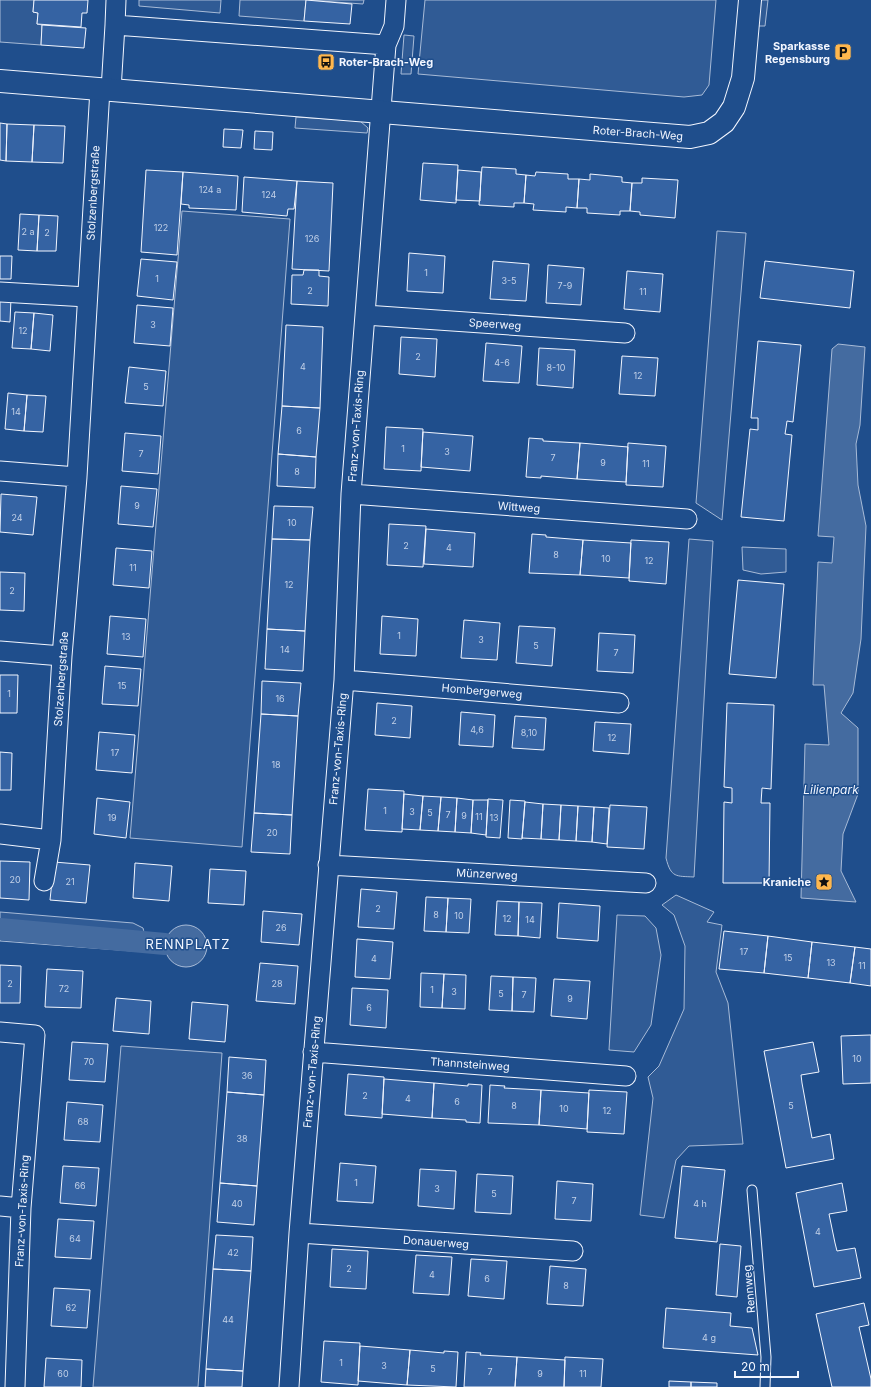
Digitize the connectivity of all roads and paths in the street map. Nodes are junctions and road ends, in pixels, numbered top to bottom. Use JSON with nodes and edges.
{"nodes":[{"id":1,"x":116,"y":0,"type":"edge"},
{"id":2,"x":396,"y":0,"type":"edge"},
{"id":3,"x":750,"y":0,"type":"edge"},
{"id":4,"x":115,"y":25,"type":"junction"},
{"id":5,"x":386,"y":45,"type":"junction"},
{"id":6,"x":0,"y":81,"type":"edge"},
{"id":7,"x":105,"y":89,"type":"junction"},
{"id":8,"x":380,"y":111,"type":"junction"},
{"id":9,"x":0,"y":292,"type":"edge"},
{"id":10,"x":87,"y":297,"type":"junction"},
{"id":11,"x":365,"y":314,"type":"junction"},
{"id":12,"x":625,"y":333,"type":"dead end"},
{"id":13,"x":0,"y":471,"type":"edge"},
{"id":14,"x":77,"y":477,"type":"junction"},
{"id":15,"x":351,"y":494,"type":"junction"},
{"id":16,"x":687,"y":519,"type":"dead end"},
{"id":17,"x":0,"y":651,"type":"edge"},
{"id":18,"x":62,"y":656,"type":"junction"},
{"id":19,"x":344,"y":680,"type":"junction"},
{"id":20,"x":619,"y":703,"type":"dead end"},
{"id":21,"x":0,"y":834,"type":"edge"},
{"id":22,"x":51,"y":840,"type":"junction"},
{"id":23,"x":328,"y":865,"type":"junction"},
{"id":24,"x":44,"y":881,"type":"dead end"},
{"id":25,"x":646,"y":884,"type":"dead end"},
{"id":26,"x":0,"y":1032,"type":"edge"},
{"id":27,"x":313,"y":1052,"type":"junction"},
{"id":28,"x":626,"y":1076,"type":"dead end"},
{"id":29,"x":752,"y":1190,"type":"dead end"},
{"id":30,"x":0,"y":1206,"type":"edge"},
{"id":31,"x":21,"y":1208,"type":"junction"},
{"id":32,"x":299,"y":1233,"type":"junction"},
{"id":33,"x":573,"y":1251,"type":"dead end"},
{"id":34,"x":15,"y":1387,"type":"edge"},
{"id":35,"x":289,"y":1387,"type":"edge"},
{"id":36,"x":765,"y":1387,"type":"edge"}],
"edges":[{"from":1,"to":4,"type":"street"},
{"from":2,"to":5,"type":"street"},
{"from":3,"to":8,"type":"street","name":"Roter-Brach-Weg"},
{"from":4,"to":5,"type":"street"},
{"from":4,"to":7,"type":"street"},
{"from":5,"to":8,"type":"street"},
{"from":6,"to":7,"type":"street","name":"Roter-Brach-Weg"},
{"from":7,"to":8,"type":"street","name":"Roter-Brach-Weg"},
{"from":7,"to":10,"type":"street","name":"Stolzenbergstraße"},
{"from":8,"to":11,"type":"street","name":"Franz-von-Taxis-Ring"},
{"from":9,"to":10,"type":"street"},
{"from":10,"to":14,"type":"street","name":"Stolzenbergstraße"},
{"from":11,"to":12,"type":"street","name":"Speerweg"},
{"from":11,"to":15,"type":"street","name":"Franz-von-Taxis-Ring"},
{"from":13,"to":14,"type":"street"},
{"from":14,"to":18,"type":"street","name":"Stolzenbergstraße"},
{"from":15,"to":16,"type":"street","name":"Wittweg"},
{"from":15,"to":19,"type":"street","name":"Franz-von-Taxis-Ring"},
{"from":17,"to":18,"type":"street"},
{"from":18,"to":22,"type":"street","name":"Stolzenbergstraße"},
{"from":19,"to":20,"type":"street","name":"Hombergerweg"},
{"from":19,"to":23,"type":"street","name":"Franz-von-Taxis-Ring"},
{"from":21,"to":22,"type":"street"},
{"from":22,"to":24,"type":"street","name":"Stolzenbergstraße"},
{"from":23,"to":25,"type":"street","name":"Münzerweg"},
{"from":23,"to":27,"type":"street","name":"Franz-von-Taxis-Ring"},
{"from":26,"to":31,"type":"street","name":"Franz-von-Taxis-Ring"},
{"from":27,"to":28,"type":"street","name":"Thannsteinweg"},
{"from":27,"to":32,"type":"street","name":"Franz-von-Taxis-Ring"},
{"from":29,"to":36,"type":"lane","name":"Rennweg"},
{"from":30,"to":31,"type":"street"},
{"from":31,"to":34,"type":"street","name":"Franz-von-Taxis-Ring"},
{"from":32,"to":33,"type":"street","name":"Donauerweg"},
{"from":32,"to":35,"type":"street","name":"Franz-von-Taxis-Ring"}]}
